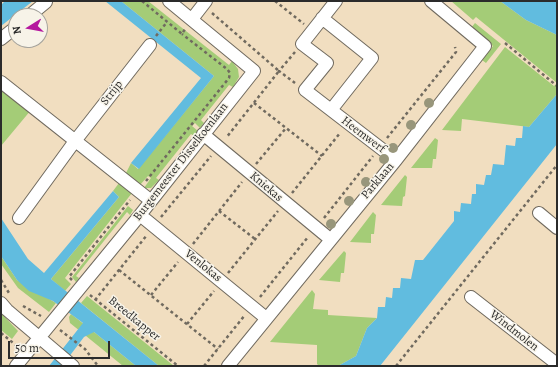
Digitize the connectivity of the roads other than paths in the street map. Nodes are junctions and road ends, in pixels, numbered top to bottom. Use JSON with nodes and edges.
{"nodes":[{"id":1,"x":170,"y":1,"type":"edge"},
{"id":2,"x":336,"y":1,"type":"edge"},
{"id":3,"x":46,"y":2,"type":"dead end"},
{"id":4,"x":433,"y":2,"type":"edge"},
{"id":5,"x":204,"y":3,"type":"edge"},
{"id":6,"x":39,"y":8,"type":"edge"},
{"id":7,"x":322,"y":18,"type":"junction"},
{"id":8,"x":192,"y":19,"type":"junction"},
{"id":9,"x":150,"y":45,"type":"dead end"},
{"id":10,"x":1,"y":82,"type":"edge"},
{"id":11,"x":331,"y":110,"type":"junction"},
{"id":12,"x":203,"y":134,"type":"junction"},
{"id":13,"x":75,"y":141,"type":"junction"},
{"id":14,"x":396,"y":160,"type":"junction"},
{"id":15,"x":150,"y":200,"type":"junction"},
{"id":16,"x":539,"y":213,"type":"dead end"},
{"id":17,"x":140,"y":215,"type":"junction"},
{"id":18,"x":19,"y":218,"type":"dead end"},
{"id":19,"x":557,"y":228,"type":"edge"},
{"id":20,"x":330,"y":239,"type":"junction"},
{"id":21,"x":471,"y":297,"type":"dead end"},
{"id":22,"x":1,"y":303,"type":"edge"},
{"id":23,"x":266,"y":318,"type":"junction"},
{"id":24,"x":39,"y":337,"type":"junction"},
{"id":25,"x":553,"y":361,"type":"edge"},
{"id":26,"x":72,"y":365,"type":"edge"},
{"id":27,"x":16,"y":366,"type":"edge"},
{"id":28,"x":228,"y":366,"type":"edge"}],
"edges":[{"from":1,"to":8,"type":"street","name":"Burgemeester Disselkoenlaan"},
{"from":2,"to":7,"type":"street"},
{"from":3,"to":6,"type":"street"},
{"from":4,"to":14,"type":"street","name":"Parklaan"},
{"from":5,"to":8,"type":"street"},
{"from":7,"to":11,"type":"street","name":"Heemwerf"},
{"from":7,"to":11,"type":"street","name":"Heemwerf"},
{"from":8,"to":12,"type":"street","name":"Burgemeester Disselkoenlaan"},
{"from":9,"to":13,"type":"street","name":"Strijp"},
{"from":10,"to":13,"type":"street"},
{"from":11,"to":14,"type":"street","name":"Heemwerf"},
{"from":12,"to":15,"type":"street","name":"Burgemeester Disselkoenlaan"},
{"from":12,"to":20,"type":"street","name":"Kniekas"},
{"from":13,"to":15,"type":"street"},
{"from":13,"to":18,"type":"street","name":"Strijp"},
{"from":14,"to":20,"type":"street","name":"Parklaan"},
{"from":15,"to":17,"type":"street","name":"Burgemeester Disselkoenlaan"},
{"from":16,"to":19,"type":"street"},
{"from":17,"to":23,"type":"street","name":"Venlokas"},
{"from":17,"to":24,"type":"street","name":"Burgemeester Disselkoenlaan"},
{"from":20,"to":23,"type":"street","name":"Parklaan"},
{"from":21,"to":25,"type":"street","name":"Windmolen"},
{"from":22,"to":24,"type":"street"},
{"from":23,"to":28,"type":"street","name":"Parklaan"},
{"from":24,"to":26,"type":"street"},
{"from":24,"to":27,"type":"street","name":"Burgemeester Disselkoenlaan"}]}
